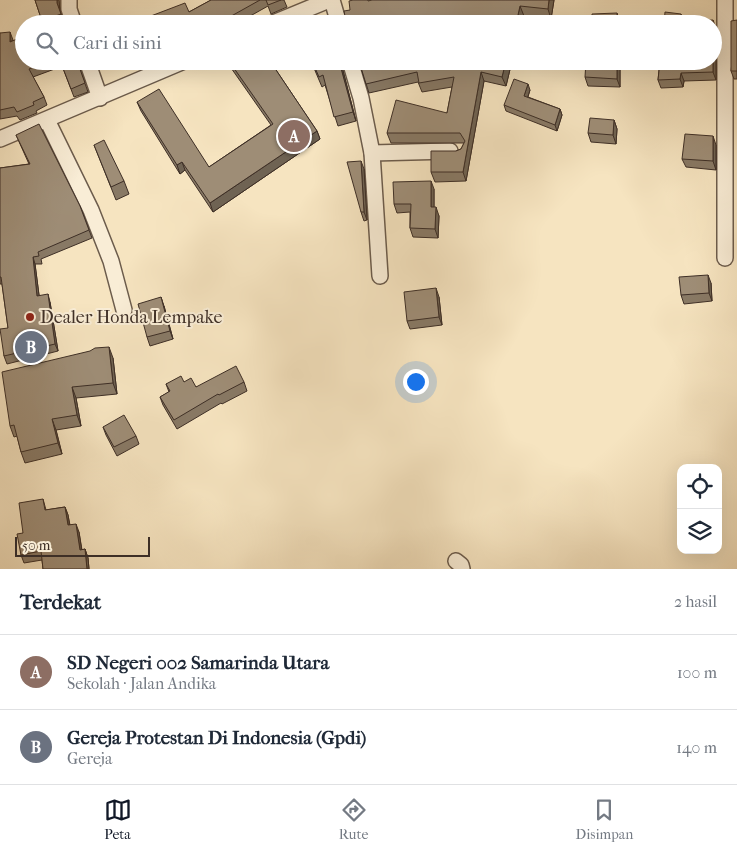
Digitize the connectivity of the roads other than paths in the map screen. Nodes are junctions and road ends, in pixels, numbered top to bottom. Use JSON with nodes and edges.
{"nodes":[{"id":1,"x":69,"y":0,"type":"edge"},
{"id":2,"x":330,"y":0,"type":"edge"},
{"id":3,"x":725,"y":0,"type":"edge"},
{"id":4,"x":71,"y":15,"type":"edge"},
{"id":5,"x":293,"y":15,"type":"edge"},
{"id":6,"x":336,"y":15,"type":"edge"},
{"id":7,"x":90,"y":70,"type":"edge"},
{"id":8,"x":164,"y":70,"type":"edge"},
{"id":9,"x":353,"y":70,"type":"edge"},
{"id":10,"x":100,"y":98,"type":"junction"},
{"id":11,"x":47,"y":120,"type":"junction"},
{"id":12,"x":0,"y":139,"type":"edge"},
{"id":13,"x":460,"y":151,"type":"edge"},
{"id":14,"x":372,"y":153,"type":"junction"},
{"id":15,"x":725,"y":258,"type":"dead end"},
{"id":16,"x":380,"y":276,"type":"dead end"},
{"id":17,"x":124,"y":310,"type":"dead end"}],
"edges":[{"from":1,"to":4,"type":"street"},
{"from":2,"to":5,"type":"street"},
{"from":2,"to":6,"type":"street"},
{"from":3,"to":15,"type":"street"},
{"from":7,"to":10,"type":"street"},
{"from":8,"to":10,"type":"street"},
{"from":9,"to":14,"type":"street"},
{"from":10,"to":11,"type":"street"},
{"from":11,"to":12,"type":"street"},
{"from":11,"to":17,"type":"street"},
{"from":13,"to":14,"type":"street"},
{"from":14,"to":16,"type":"street"}]}
